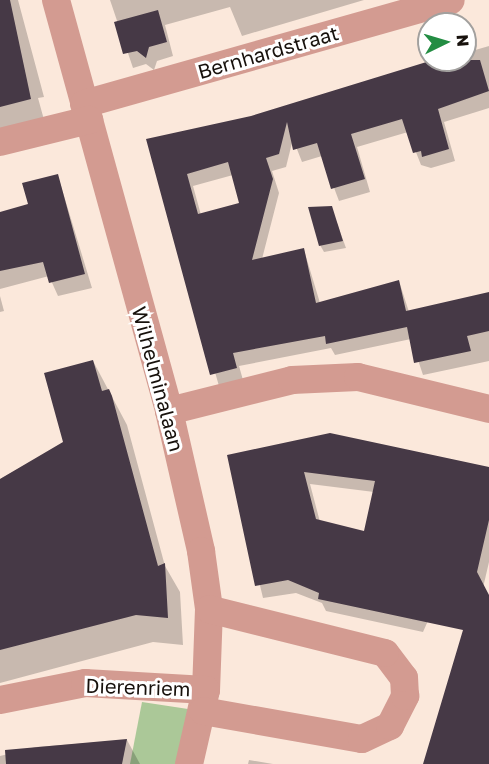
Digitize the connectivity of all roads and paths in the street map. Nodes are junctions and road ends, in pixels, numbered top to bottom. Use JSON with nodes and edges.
{"nodes":[{"id":1,"x":56,"y":0,"type":"edge"},
{"id":2,"x":452,"y":0,"type":"edge"},
{"id":3,"x":419,"y":4,"type":"edge"},
{"id":4,"x":86,"y":112,"type":"junction"},
{"id":5,"x":0,"y":142,"type":"edge"},
{"id":6,"x":489,"y":409,"type":"edge"},
{"id":7,"x":169,"y":411,"type":"junction"},
{"id":8,"x":209,"y":609,"type":"junction"},
{"id":9,"x":0,"y":700,"type":"edge"},
{"id":10,"x":205,"y":700,"type":"junction"},
{"id":11,"x":189,"y":764,"type":"edge"}],
"edges":[{"from":1,"to":4,"type":"street","name":"Wilhelminalaan"},
{"from":2,"to":3,"type":"street","name":"Bernhardstraat"},
{"from":3,"to":4,"type":"street","name":"Bernhardstraat"},
{"from":4,"to":5,"type":"street","name":"Bernhardstraat"},
{"from":4,"to":7,"type":"street","name":"Wilhelminalaan"},
{"from":6,"to":7,"type":"street"},
{"from":7,"to":8,"type":"street","name":"Wilhelminalaan"},
{"from":8,"to":10,"type":"street","name":"Wilhelminalaan"},
{"from":8,"to":10,"type":"street","name":"Dierenriem"},
{"from":9,"to":10,"type":"street","name":"Dierenriem"},
{"from":10,"to":11,"type":"street","name":"Wilhelminalaan"}]}
